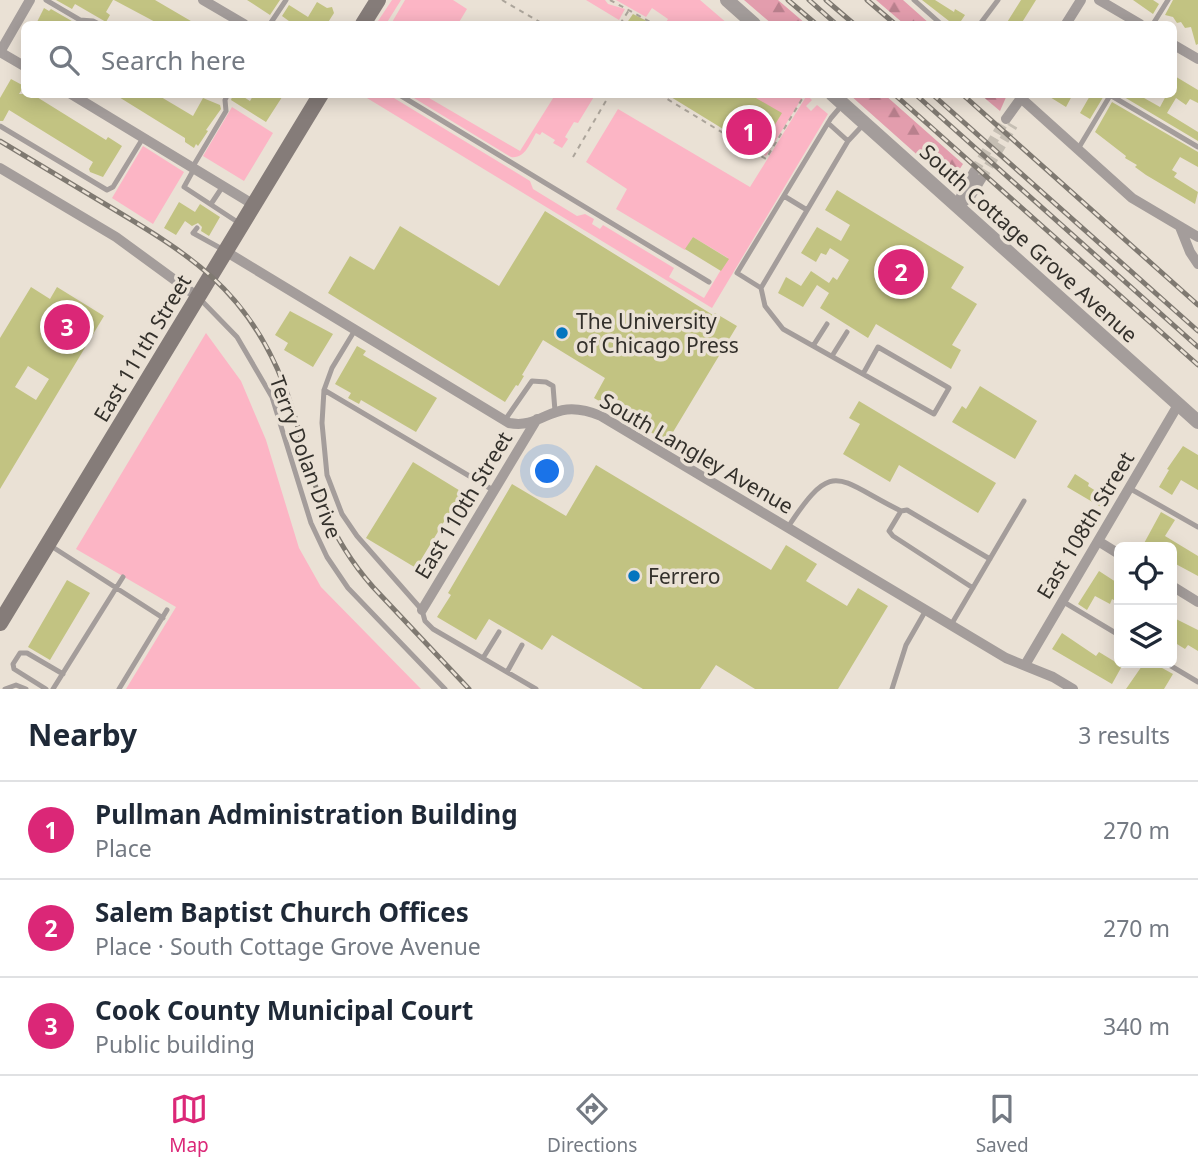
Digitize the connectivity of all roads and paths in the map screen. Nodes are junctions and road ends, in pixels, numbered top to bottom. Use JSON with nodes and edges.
{"nodes":[{"id":1,"x":30,"y":0,"type":"edge"},
{"id":2,"x":46,"y":0,"type":"edge"},
{"id":3,"x":203,"y":0,"type":"edge"},
{"id":4,"x":286,"y":0,"type":"edge"},
{"id":5,"x":378,"y":0,"type":"edge"},
{"id":6,"x":502,"y":0,"type":"edge"},
{"id":7,"x":610,"y":0,"type":"edge"},
{"id":8,"x":727,"y":0,"type":"edge"},
{"id":9,"x":914,"y":0,"type":"edge"},
{"id":10,"x":998,"y":0,"type":"edge"},
{"id":11,"x":1081,"y":0,"type":"edge"},
{"id":12,"x":1099,"y":0,"type":"edge"},
{"id":13,"x":1167,"y":0,"type":"edge"},
{"id":14,"x":630,"y":9,"type":"junction"},
{"id":15,"x":93,"y":21,"type":"edge"},
{"id":16,"x":239,"y":21,"type":"edge"},
{"id":17,"x":273,"y":21,"type":"edge"},
{"id":18,"x":365,"y":21,"type":"edge"},
{"id":19,"x":538,"y":21,"type":"edge"},
{"id":20,"x":622,"y":21,"type":"edge"},
{"id":21,"x":649,"y":21,"type":"edge"},
{"id":22,"x":751,"y":21,"type":"edge"},
{"id":23,"x":938,"y":21,"type":"edge"},
{"id":24,"x":982,"y":21,"type":"edge"},
{"id":25,"x":1068,"y":21,"type":"edge"},
{"id":26,"x":1135,"y":21,"type":"edge"},
{"id":27,"x":1155,"y":21,"type":"edge"},
{"id":28,"x":1177,"y":47,"type":"edge"},
{"id":29,"x":0,"y":52,"type":"edge"},
{"id":30,"x":1198,"y":59,"type":"edge"},
{"id":31,"x":21,"y":64,"type":"edge"},
{"id":32,"x":78,"y":98,"type":"edge"},
{"id":33,"x":227,"y":98,"type":"edge"},
{"id":34,"x":319,"y":98,"type":"edge"},
{"id":35,"x":405,"y":98,"type":"edge"},
{"id":36,"x":609,"y":98,"type":"edge"},
{"id":37,"x":666,"y":98,"type":"edge"},
{"id":38,"x":803,"y":98,"type":"edge"},
{"id":39,"x":1022,"y":98,"type":"edge"},
{"id":40,"x":1024,"y":98,"type":"edge"},
{"id":41,"x":1109,"y":98,"type":"edge"},
{"id":42,"x":1116,"y":98,"type":"edge"},
{"id":43,"x":838,"y":99,"type":"edge"},
{"id":44,"x":1009,"y":122,"type":"tunnel mouth"},
{"id":45,"x":828,"y":123,"type":"junction"},
{"id":46,"x":864,"y":123,"type":"junction"},
{"id":47,"x":0,"y":126,"type":"edge"},
{"id":48,"x":143,"y":138,"type":"junction"},
{"id":49,"x":848,"y":141,"type":"junction"},
{"id":50,"x":1198,"y":147,"type":"edge"},
{"id":51,"x":1078,"y":149,"type":"junction"},
{"id":52,"x":573,"y":157,"type":"dead end"},
{"id":53,"x":0,"y":168,"type":"edge"},
{"id":54,"x":193,"y":168,"type":"junction"},
{"id":55,"x":977,"y":176,"type":"tunnel mouth"},
{"id":56,"x":223,"y":186,"type":"junction"},
{"id":57,"x":784,"y":196,"type":"junction"},
{"id":58,"x":211,"y":205,"type":"junction"},
{"id":59,"x":254,"y":205,"type":"junction"},
{"id":60,"x":957,"y":207,"type":"junction"},
{"id":61,"x":807,"y":210,"type":"junction"},
{"id":62,"x":242,"y":225,"type":"junction"},
{"id":63,"x":1180,"y":227,"type":"junction"},
{"id":64,"x":197,"y":228,"type":"dead end"},
{"id":65,"x":1198,"y":237,"type":"edge"},
{"id":66,"x":225,"y":251,"type":"junction"},
{"id":67,"x":1198,"y":264,"type":"edge"},
{"id":68,"x":709,"y":282,"type":"dead end"},
{"id":69,"x":761,"y":288,"type":"junction"},
{"id":70,"x":198,"y":297,"type":"junction"},
{"id":71,"x":827,"y":324,"type":"dead end"},
{"id":72,"x":355,"y":330,"type":"junction"},
{"id":73,"x":847,"y":332,"type":"dead end"},
{"id":74,"x":813,"y":346,"type":"junction"},
{"id":75,"x":832,"y":356,"type":"junction"},
{"id":76,"x":863,"y":374,"type":"junction"},
{"id":77,"x":324,"y":390,"type":"junction"},
{"id":78,"x":1178,"y":405,"type":"junction"},
{"id":79,"x":555,"y":411,"type":"junction"},
{"id":80,"x":537,"y":419,"type":"junction"},
{"id":81,"x":505,"y":420,"type":"junction"},
{"id":82,"x":1198,"y":422,"type":"edge"},
{"id":83,"x":1129,"y":488,"type":"junction"},
{"id":84,"x":494,"y":490,"type":"junction"},
{"id":85,"x":1024,"y":501,"type":"dead end"},
{"id":86,"x":901,"y":511,"type":"junction"},
{"id":87,"x":788,"y":527,"type":"junction"},
{"id":88,"x":1198,"y":527,"type":"edge"},
{"id":89,"x":1098,"y":541,"type":"junction"},
{"id":90,"x":48,"y":544,"type":"junction"},
{"id":91,"x":1114,"y":551,"type":"edge"},
{"id":92,"x":990,"y":559,"type":"junction"},
{"id":93,"x":123,"y":577,"type":"dead end"},
{"id":94,"x":973,"y":588,"type":"junction"},
{"id":95,"x":115,"y":589,"type":"junction"},
{"id":96,"x":1177,"y":589,"type":"edge"},
{"id":97,"x":1062,"y":601,"type":"junction"},
{"id":98,"x":1198,"y":602,"type":"edge"},
{"id":99,"x":167,"y":610,"type":"dead end"},
{"id":100,"x":422,"y":610,"type":"junction"},
{"id":101,"x":926,"y":610,"type":"junction"},
{"id":102,"x":163,"y":618,"type":"junction"},
{"id":103,"x":0,"y":623,"type":"edge"},
{"id":104,"x":951,"y":625,"type":"junction"},
{"id":105,"x":499,"y":632,"type":"dead end"},
{"id":106,"x":1114,"y":632,"type":"edge"},
{"id":107,"x":522,"y":645,"type":"dead end"},
{"id":108,"x":482,"y":658,"type":"junction"},
{"id":109,"x":1025,"y":665,"type":"junction"},
{"id":110,"x":1174,"y":668,"type":"edge"},
{"id":111,"x":507,"y":672,"type":"junction"},
{"id":112,"x":62,"y":677,"type":"junction"},
{"id":113,"x":1198,"y":682,"type":"edge"},
{"id":114,"x":5,"y":689,"type":"edge"},
{"id":115,"x":26,"y":689,"type":"edge"},
{"id":116,"x":47,"y":689,"type":"edge"},
{"id":117,"x":53,"y":689,"type":"edge"},
{"id":118,"x":119,"y":689,"type":"edge"},
{"id":119,"x":445,"y":689,"type":"edge"},
{"id":120,"x":537,"y":689,"type":"edge"},
{"id":121,"x":892,"y":689,"type":"edge"},
{"id":122,"x":1073,"y":689,"type":"edge"}],
"edges":[{"from":1,"to":29,"type":"street"},
{"from":2,"to":15,"type":"lane"},
{"from":3,"to":16,"type":"street"},
{"from":4,"to":17,"type":"lane"},
{"from":5,"to":18,"type":"main road"},
{"from":6,"to":19,"type":"path"},
{"from":7,"to":14,"type":"path"},
{"from":8,"to":22,"type":"street"},
{"from":9,"to":23,"type":"lane"},
{"from":10,"to":24,"type":"lane"},
{"from":11,"to":25,"type":"street"},
{"from":12,"to":26,"type":"street"},
{"from":13,"to":27,"type":"lane"},
{"from":14,"to":20,"type":"path"},
{"from":14,"to":21,"type":"path"},
{"from":28,"to":30,"type":"street"},
{"from":29,"to":31,"type":"street"},
{"from":32,"to":48,"type":"street"},
{"from":33,"to":54,"type":"lane"},
{"from":34,"to":59,"type":"main road","name":"East 111th Street"},
{"from":35,"to":68,"type":"lane"},
{"from":36,"to":52,"type":"path"},
{"from":37,"to":38,"type":"path"},
{"from":39,"to":44,"type":"street"},
{"from":40,"to":51,"type":"street"},
{"from":41,"to":51,"type":"lane"},
{"from":42,"to":50,"type":"lane"},
{"from":43,"to":45,"type":"lane"},
{"from":43,"to":46,"type":"street","name":"South Cottage Grove Avenue"},
{"from":45,"to":49,"type":"lane"},
{"from":45,"to":57,"type":"lane"},
{"from":46,"to":49,"type":"lane"},
{"from":46,"to":60,"type":"street","name":"South Cottage Grove Avenue"},
{"from":47,"to":48,"type":"lane"},
{"from":48,"to":54,"type":"street"},
{"from":49,"to":61,"type":"lane"},
{"from":51,"to":63,"type":"street"},
{"from":53,"to":70,"type":"street"},
{"from":54,"to":56,"type":"street"},
{"from":54,"to":58,"type":"lane"},
{"from":55,"to":60,"type":"street"},
{"from":56,"to":58,"type":"lane"},
{"from":56,"to":59,"type":"street"},
{"from":57,"to":61,"type":"lane"},
{"from":57,"to":69,"type":"lane"},
{"from":58,"to":62,"type":"lane"},
{"from":59,"to":62,"type":"main road","name":"East 111th Street"},
{"from":60,"to":78,"type":"street","name":"South Cottage Grove Avenue"},
{"from":61,"to":69,"type":"lane"},
{"from":62,"to":66,"type":"main road","name":"East 111th Street"},
{"from":63,"to":65,"type":"street"},
{"from":63,"to":67,"type":"street"},
{"from":64,"to":66,"type":"lane"},
{"from":66,"to":70,"type":"main road","name":"East 111th Street"},
{"from":66,"to":72,"type":"street"},
{"from":69,"to":74,"type":"lane"},
{"from":70,"to":90,"type":"main road","name":"East 111th Street"},
{"from":70,"to":119,"type":"lane","name":"Terry Dolan Drive"},
{"from":71,"to":74,"type":"lane"},
{"from":72,"to":77,"type":"lane"},
{"from":72,"to":81,"type":"street"},
{"from":73,"to":75,"type":"lane"},
{"from":74,"to":75,"type":"lane"},
{"from":75,"to":76,"type":"lane"},
{"from":76,"to":76,"type":"lane"},
{"from":77,"to":84,"type":"lane"},
{"from":77,"to":100,"type":"lane"},
{"from":78,"to":82,"type":"street","name":"South Cottage Grove Avenue"},
{"from":78,"to":83,"type":"street","name":"East 108th Street"},
{"from":79,"to":80,"type":"street","name":"South Langley Avenue"},
{"from":79,"to":81,"type":"lane"},
{"from":79,"to":87,"type":"street","name":"South Langley Avenue"},
{"from":80,"to":81,"type":"street","name":"South Langley Avenue"},
{"from":80,"to":84,"type":"street","name":"East 110th Street"},
{"from":83,"to":88,"type":"lane"},
{"from":83,"to":89,"type":"street","name":"East 108th Street"},
{"from":84,"to":100,"type":"street","name":"East 110th Street"},
{"from":85,"to":92,"type":"lane"},
{"from":86,"to":87,"type":"lane"},
{"from":86,"to":92,"type":"lane"},
{"from":86,"to":94,"type":"lane"},
{"from":87,"to":101,"type":"street","name":"South Langley Avenue"},
{"from":89,"to":91,"type":"street"},
{"from":89,"to":97,"type":"street","name":"East 108th Street"},
{"from":90,"to":95,"type":"lane"},
{"from":90,"to":103,"type":"main road","name":"East 111th Street"},
{"from":92,"to":94,"type":"lane"},
{"from":93,"to":95,"type":"lane"},
{"from":94,"to":104,"type":"lane"},
{"from":95,"to":102,"type":"lane"},
{"from":95,"to":112,"type":"lane"},
{"from":96,"to":98,"type":"street"},
{"from":97,"to":106,"type":"lane"},
{"from":97,"to":109,"type":"street","name":"East 108th Street"},
{"from":99,"to":102,"type":"lane"},
{"from":100,"to":108,"type":"lane"},
{"from":101,"to":104,"type":"street","name":"South Langley Avenue"},
{"from":101,"to":121,"type":"lane"},
{"from":102,"to":118,"type":"lane"},
{"from":104,"to":109,"type":"street","name":"South Langley Avenue"},
{"from":105,"to":108,"type":"lane"},
{"from":107,"to":111,"type":"lane"},
{"from":108,"to":111,"type":"lane"},
{"from":109,"to":122,"type":"street","name":"South Langley Avenue"},
{"from":110,"to":113,"type":"lane"},
{"from":111,"to":120,"type":"lane"},
{"from":112,"to":116,"type":"lane"},
{"from":112,"to":117,"type":"lane"},
{"from":114,"to":115,"type":"lane"}]}
